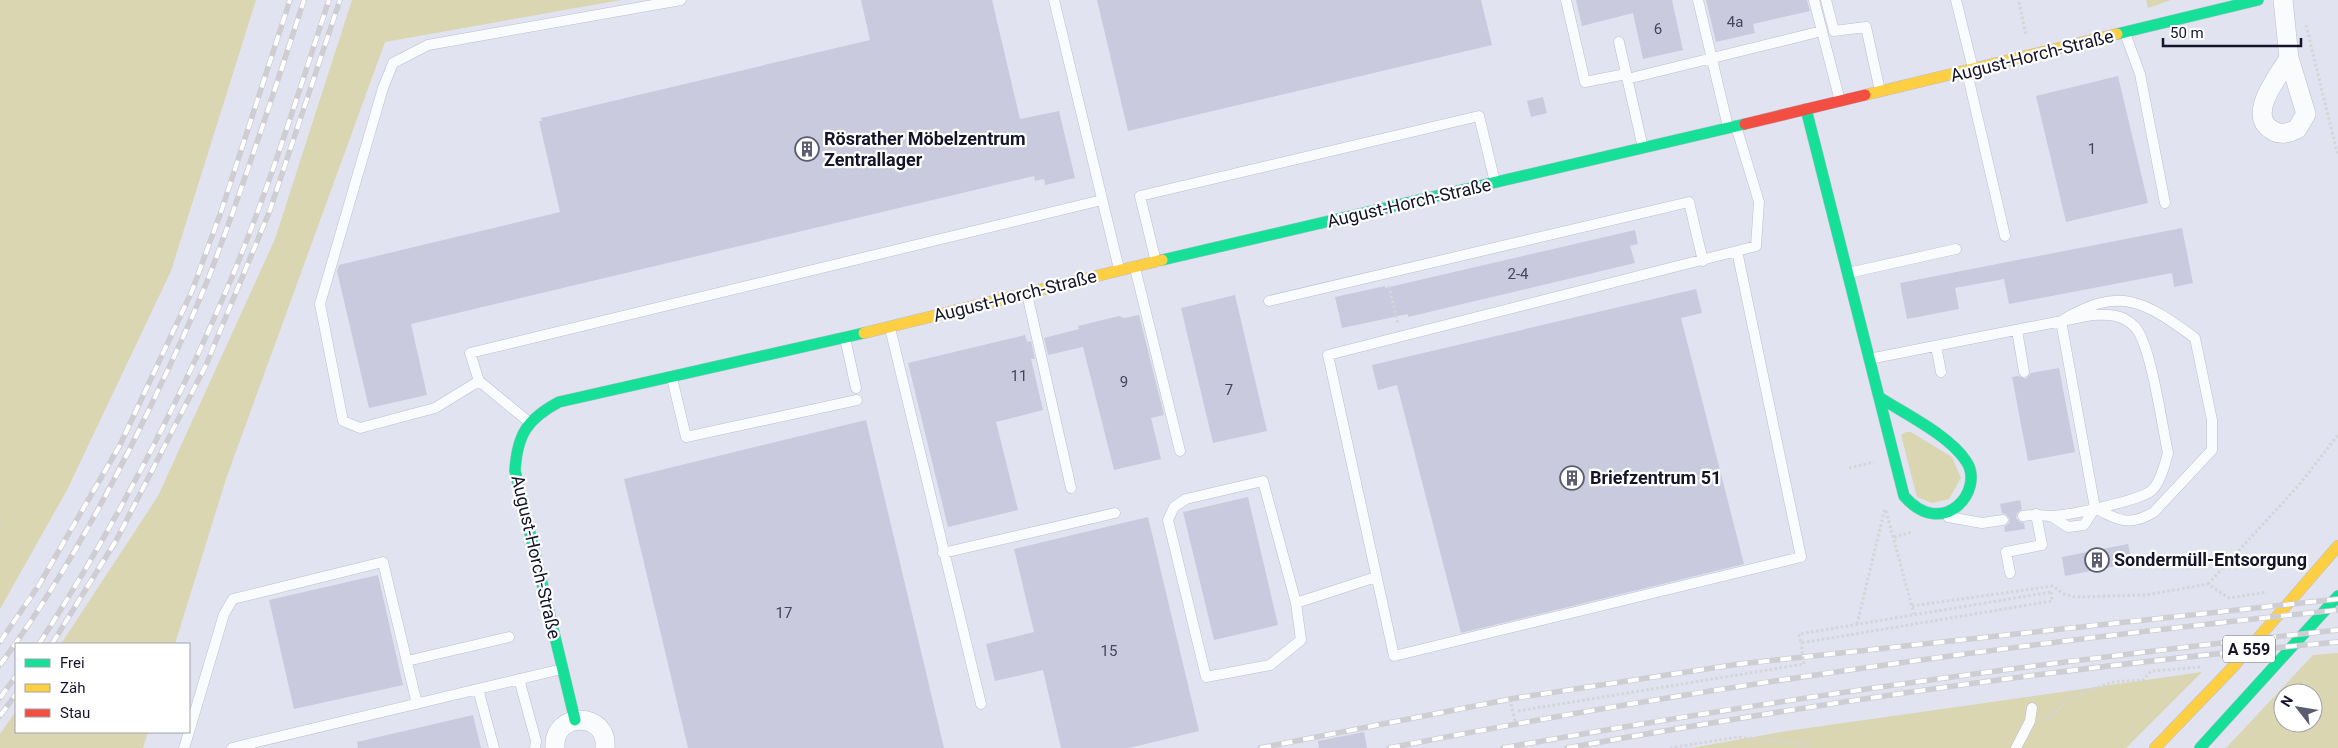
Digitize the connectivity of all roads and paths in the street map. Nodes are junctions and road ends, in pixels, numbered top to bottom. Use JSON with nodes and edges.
{"nodes":[{"id":1,"x":681,"y":0,"type":"edge"},
{"id":2,"x":1054,"y":0,"type":"edge"},
{"id":3,"x":1566,"y":0,"type":"edge"},
{"id":4,"x":1698,"y":0,"type":"edge"},
{"id":5,"x":1814,"y":0,"type":"edge"},
{"id":6,"x":1826,"y":0,"type":"edge"},
{"id":7,"x":1956,"y":0,"type":"edge"},
{"id":8,"x":2258,"y":0,"type":"edge"},
{"id":9,"x":2283,"y":0,"type":"edge"},
{"id":10,"x":2019,"y":2,"type":"dead end"},
{"id":11,"x":2304,"y":19,"type":"dead end"},
{"id":12,"x":1822,"y":31,"type":"junction"},
{"id":13,"x":2125,"y":33,"type":"junction"},
{"id":14,"x":1619,"y":42,"type":"dead end"},
{"id":15,"x":2031,"y":56,"type":"junction"},
{"id":16,"x":1712,"y":58,"type":"junction"},
{"id":17,"x":2289,"y":58,"type":"dead end"},
{"id":18,"x":1970,"y":71,"type":"junction"},
{"id":19,"x":1626,"y":76,"type":"junction"},
{"id":20,"x":1881,"y":92,"type":"junction"},
{"id":21,"x":1840,"y":102,"type":"junction"},
{"id":22,"x":1806,"y":108,"type":"junction"},
{"id":23,"x":1732,"y":126,"type":"junction"},
{"id":24,"x":1644,"y":149,"type":"junction"},
{"id":25,"x":2338,"y":156,"type":"edge"},
{"id":26,"x":1495,"y":182,"type":"junction"},
{"id":27,"x":1102,"y":200,"type":"junction"},
{"id":28,"x":2165,"y":203,"type":"dead end"},
{"id":29,"x":2005,"y":236,"type":"dead end"},
{"id":30,"x":1956,"y":249,"type":"dead end"},
{"id":31,"x":1737,"y":251,"type":"junction"},
{"id":32,"x":1704,"y":261,"type":"junction"},
{"id":33,"x":1156,"y":262,"type":"junction"},
{"id":34,"x":1134,"y":267,"type":"junction"},
{"id":35,"x":1119,"y":270,"type":"junction"},
{"id":36,"x":1386,"y":273,"type":"junction"},
{"id":37,"x":1847,"y":273,"type":"junction"},
{"id":38,"x":1026,"y":293,"type":"junction"},
{"id":39,"x":1269,"y":301,"type":"dead end"},
{"id":40,"x":2061,"y":321,"type":"junction"},
{"id":41,"x":890,"y":328,"type":"junction"},
{"id":42,"x":2017,"y":330,"type":"junction"},
{"id":43,"x":1402,"y":337,"type":"junction"},
{"id":44,"x":844,"y":338,"type":"junction"},
{"id":45,"x":1936,"y":346,"type":"junction"},
{"id":46,"x":1868,"y":359,"type":"junction"},
{"id":47,"x":1941,"y":372,"type":"dead end"},
{"id":48,"x":2024,"y":372,"type":"dead end"},
{"id":49,"x":672,"y":377,"type":"junction"},
{"id":50,"x":479,"y":381,"type":"junction"},
{"id":51,"x":856,"y":388,"type":"dead end"},
{"id":52,"x":1879,"y":397,"type":"junction"},
{"id":53,"x":857,"y":400,"type":"dead end"},
{"id":54,"x":529,"y":422,"type":"junction"},
{"id":55,"x":2338,"y":435,"type":"edge"},
{"id":56,"x":1180,"y":451,"type":"dead end"},
{"id":57,"x":1849,"y":468,"type":"dead end"},
{"id":58,"x":1877,"y":471,"type":"dead end"},
{"id":59,"x":1071,"y":488,"type":"dead end"},
{"id":60,"x":1904,"y":496,"type":"junction"},
{"id":61,"x":1885,"y":507,"type":"junction"},
{"id":62,"x":2095,"y":508,"type":"junction"},
{"id":63,"x":1115,"y":513,"type":"dead end"},
{"id":64,"x":2036,"y":514,"type":"junction"},
{"id":65,"x":1939,"y":516,"type":"junction"},
{"id":66,"x":2023,"y":516,"type":"dead end"},
{"id":67,"x":2003,"y":520,"type":"dead end"},
{"id":68,"x":2338,"y":546,"type":"edge"},
{"id":69,"x":943,"y":553,"type":"junction"},
{"id":70,"x":2010,"y":573,"type":"dead end"},
{"id":71,"x":1376,"y":577,"type":"junction"},
{"id":72,"x":2208,"y":584,"type":"junction"},
{"id":73,"x":2268,"y":592,"type":"dead end"},
{"id":74,"x":2338,"y":596,"type":"edge"},
{"id":75,"x":1296,"y":603,"type":"junction"},
{"id":76,"x":1912,"y":606,"type":"junction"},
{"id":77,"x":1914,"y":614,"type":"junction"},
{"id":78,"x":1857,"y":624,"type":"junction"},
{"id":79,"x":509,"y":636,"type":"dead end"},
{"id":80,"x":1803,"y":642,"type":"junction"},
{"id":81,"x":407,"y":661,"type":"junction"},
{"id":82,"x":2204,"y":666,"type":"dead end"},
{"id":83,"x":562,"y":669,"type":"junction"},
{"id":84,"x":519,"y":679,"type":"junction"},
{"id":85,"x":478,"y":689,"type":"junction"},
{"id":86,"x":417,"y":704,"type":"junction"},
{"id":87,"x":981,"y":704,"type":"dead end"},
{"id":88,"x":1511,"y":704,"type":"dead end"},
{"id":89,"x":2032,"y":708,"type":"dead end"},
{"id":90,"x":1513,"y":712,"type":"junction"},
{"id":91,"x":575,"y":720,"type":"junction"},
{"id":92,"x":1514,"y":721,"type":"dead end"},
{"id":93,"x":2030,"y":721,"type":"junction"},
{"id":94,"x":190,"y":729,"type":"edge"},
{"id":95,"x":189,"y":733,"type":"edge"},
{"id":96,"x":184,"y":748,"type":"edge"},
{"id":97,"x":232,"y":748,"type":"edge"},
{"id":98,"x":494,"y":748,"type":"edge"},
{"id":99,"x":535,"y":748,"type":"edge"},
{"id":100,"x":556,"y":748,"type":"edge"},
{"id":101,"x":605,"y":748,"type":"edge"},
{"id":102,"x":1670,"y":748,"type":"edge"},
{"id":103,"x":1808,"y":748,"type":"edge"},
{"id":104,"x":2016,"y":748,"type":"edge"},
{"id":105,"x":2155,"y":748,"type":"edge"},
{"id":106,"x":2200,"y":748,"type":"edge"}],
"edges":[{"from":1,"to":50,"type":"lane"},
{"from":2,"to":27,"type":"lane"},
{"from":3,"to":19,"type":"lane"},
{"from":4,"to":16,"type":"lane"},
{"from":5,"to":12,"type":"lane"},
{"from":6,"to":20,"type":"lane"},
{"from":7,"to":18,"type":"lane"},
{"from":8,"to":13,"type":"main road","name":"August-Horch-Straße"},
{"from":9,"to":17,"type":"street"},
{"from":10,"to":15,"type":"path"},
{"from":11,"to":25,"type":"path"},
{"from":12,"to":16,"type":"lane"},
{"from":12,"to":21,"type":"lane"},
{"from":13,"to":15,"type":"main road","name":"August-Horch-Straße"},
{"from":13,"to":28,"type":"lane"},
{"from":14,"to":19,"type":"lane"},
{"from":15,"to":18,"type":"main road","name":"August-Horch-Straße"},
{"from":16,"to":19,"type":"lane"},
{"from":16,"to":23,"type":"lane"},
{"from":18,"to":20,"type":"main road","name":"August-Horch-Straße"},
{"from":18,"to":29,"type":"lane"},
{"from":19,"to":24,"type":"lane"},
{"from":20,"to":21,"type":"main road","name":"August-Horch-Straße"},
{"from":21,"to":22,"type":"main road","name":"August-Horch-Straße"},
{"from":22,"to":23,"type":"main road","name":"August-Horch-Straße"},
{"from":22,"to":37,"type":"main road"},
{"from":23,"to":24,"type":"main road","name":"August-Horch-Straße"},
{"from":23,"to":31,"type":"lane"},
{"from":24,"to":26,"type":"main road","name":"August-Horch-Straße"},
{"from":26,"to":33,"type":"main road","name":"August-Horch-Straße"},
{"from":26,"to":33,"type":"lane"},
{"from":27,"to":35,"type":"lane"},
{"from":27,"to":50,"type":"lane"},
{"from":30,"to":37,"type":"lane"},
{"from":31,"to":32,"type":"lane"},
{"from":31,"to":71,"type":"lane"},
{"from":32,"to":36,"type":"lane"},
{"from":32,"to":43,"type":"lane"},
{"from":33,"to":34,"type":"main road","name":"August-Horch-Straße"},
{"from":34,"to":35,"type":"main road","name":"August-Horch-Straße"},
{"from":34,"to":56,"type":"lane"},
{"from":35,"to":38,"type":"main road","name":"August-Horch-Straße"},
{"from":36,"to":39,"type":"lane"},
{"from":36,"to":43,"type":"path"},
{"from":37,"to":46,"type":"main road"},
{"from":38,"to":41,"type":"main road","name":"August-Horch-Straße"},
{"from":38,"to":59,"type":"lane"},
{"from":40,"to":42,"type":"lane"},
{"from":40,"to":62,"type":"lane"},
{"from":40,"to":62,"type":"lane"},
{"from":40,"to":62,"type":"lane"},
{"from":41,"to":44,"type":"main road","name":"August-Horch-Straße"},
{"from":41,"to":69,"type":"lane"},
{"from":42,"to":45,"type":"lane"},
{"from":42,"to":48,"type":"lane"},
{"from":43,"to":71,"type":"lane"},
{"from":44,"to":49,"type":"main road","name":"August-Horch-Straße"},
{"from":44,"to":51,"type":"lane"},
{"from":45,"to":46,"type":"lane"},
{"from":45,"to":47,"type":"lane"},
{"from":46,"to":52,"type":"main road"},
{"from":49,"to":53,"type":"lane"},
{"from":49,"to":54,"type":"main road","name":"August-Horch-Straße"},
{"from":50,"to":54,"type":"lane"},
{"from":52,"to":60,"type":"main road"},
{"from":52,"to":65,"type":"main road"},
{"from":54,"to":83,"type":"main road","name":"August-Horch-Straße"},
{"from":55,"to":72,"type":"path"},
{"from":57,"to":58,"type":"path"},
{"from":60,"to":61,"type":"path"},
{"from":60,"to":65,"type":"main road"},
{"from":61,"to":76,"type":"path"},
{"from":61,"to":78,"type":"path"},
{"from":62,"to":64,"type":"lane"},
{"from":63,"to":69,"type":"lane"},
{"from":64,"to":66,"type":"lane"},
{"from":64,"to":70,"type":"lane"},
{"from":65,"to":67,"type":"lane"},
{"from":68,"to":105,"type":"main road","number":"A 559"},
{"from":69,"to":87,"type":"lane"},
{"from":71,"to":75,"type":"lane"},
{"from":72,"to":73,"type":"path"},
{"from":72,"to":76,"type":"path"},
{"from":74,"to":106,"type":"main road","number":"A 559"},
{"from":75,"to":75,"type":"lane"},
{"from":76,"to":77,"type":"path"},
{"from":77,"to":78,"type":"path"},
{"from":77,"to":80,"type":"path"},
{"from":78,"to":80,"type":"path"},
{"from":79,"to":81,"type":"lane"},
{"from":80,"to":90,"type":"path","bridge":true},
{"from":81,"to":86,"type":"lane"},
{"from":81,"to":94,"type":"lane"},
{"from":82,"to":93,"type":"path"},
{"from":83,"to":84,"type":"lane"},
{"from":83,"to":91,"type":"main road","name":"August-Horch-Straße"},
{"from":84,"to":85,"type":"lane"},
{"from":84,"to":99,"type":"lane"},
{"from":85,"to":86,"type":"lane"},
{"from":85,"to":98,"type":"lane"},
{"from":86,"to":97,"type":"lane"},
{"from":88,"to":90,"type":"path"},
{"from":89,"to":93,"type":"lane"},
{"from":90,"to":92,"type":"path"},
{"from":91,"to":100,"type":"street"},
{"from":91,"to":101,"type":"street"},
{"from":93,"to":104,"type":"lane"},
{"from":95,"to":96,"type":"lane"},
{"from":102,"to":103,"type":"path"}]}
